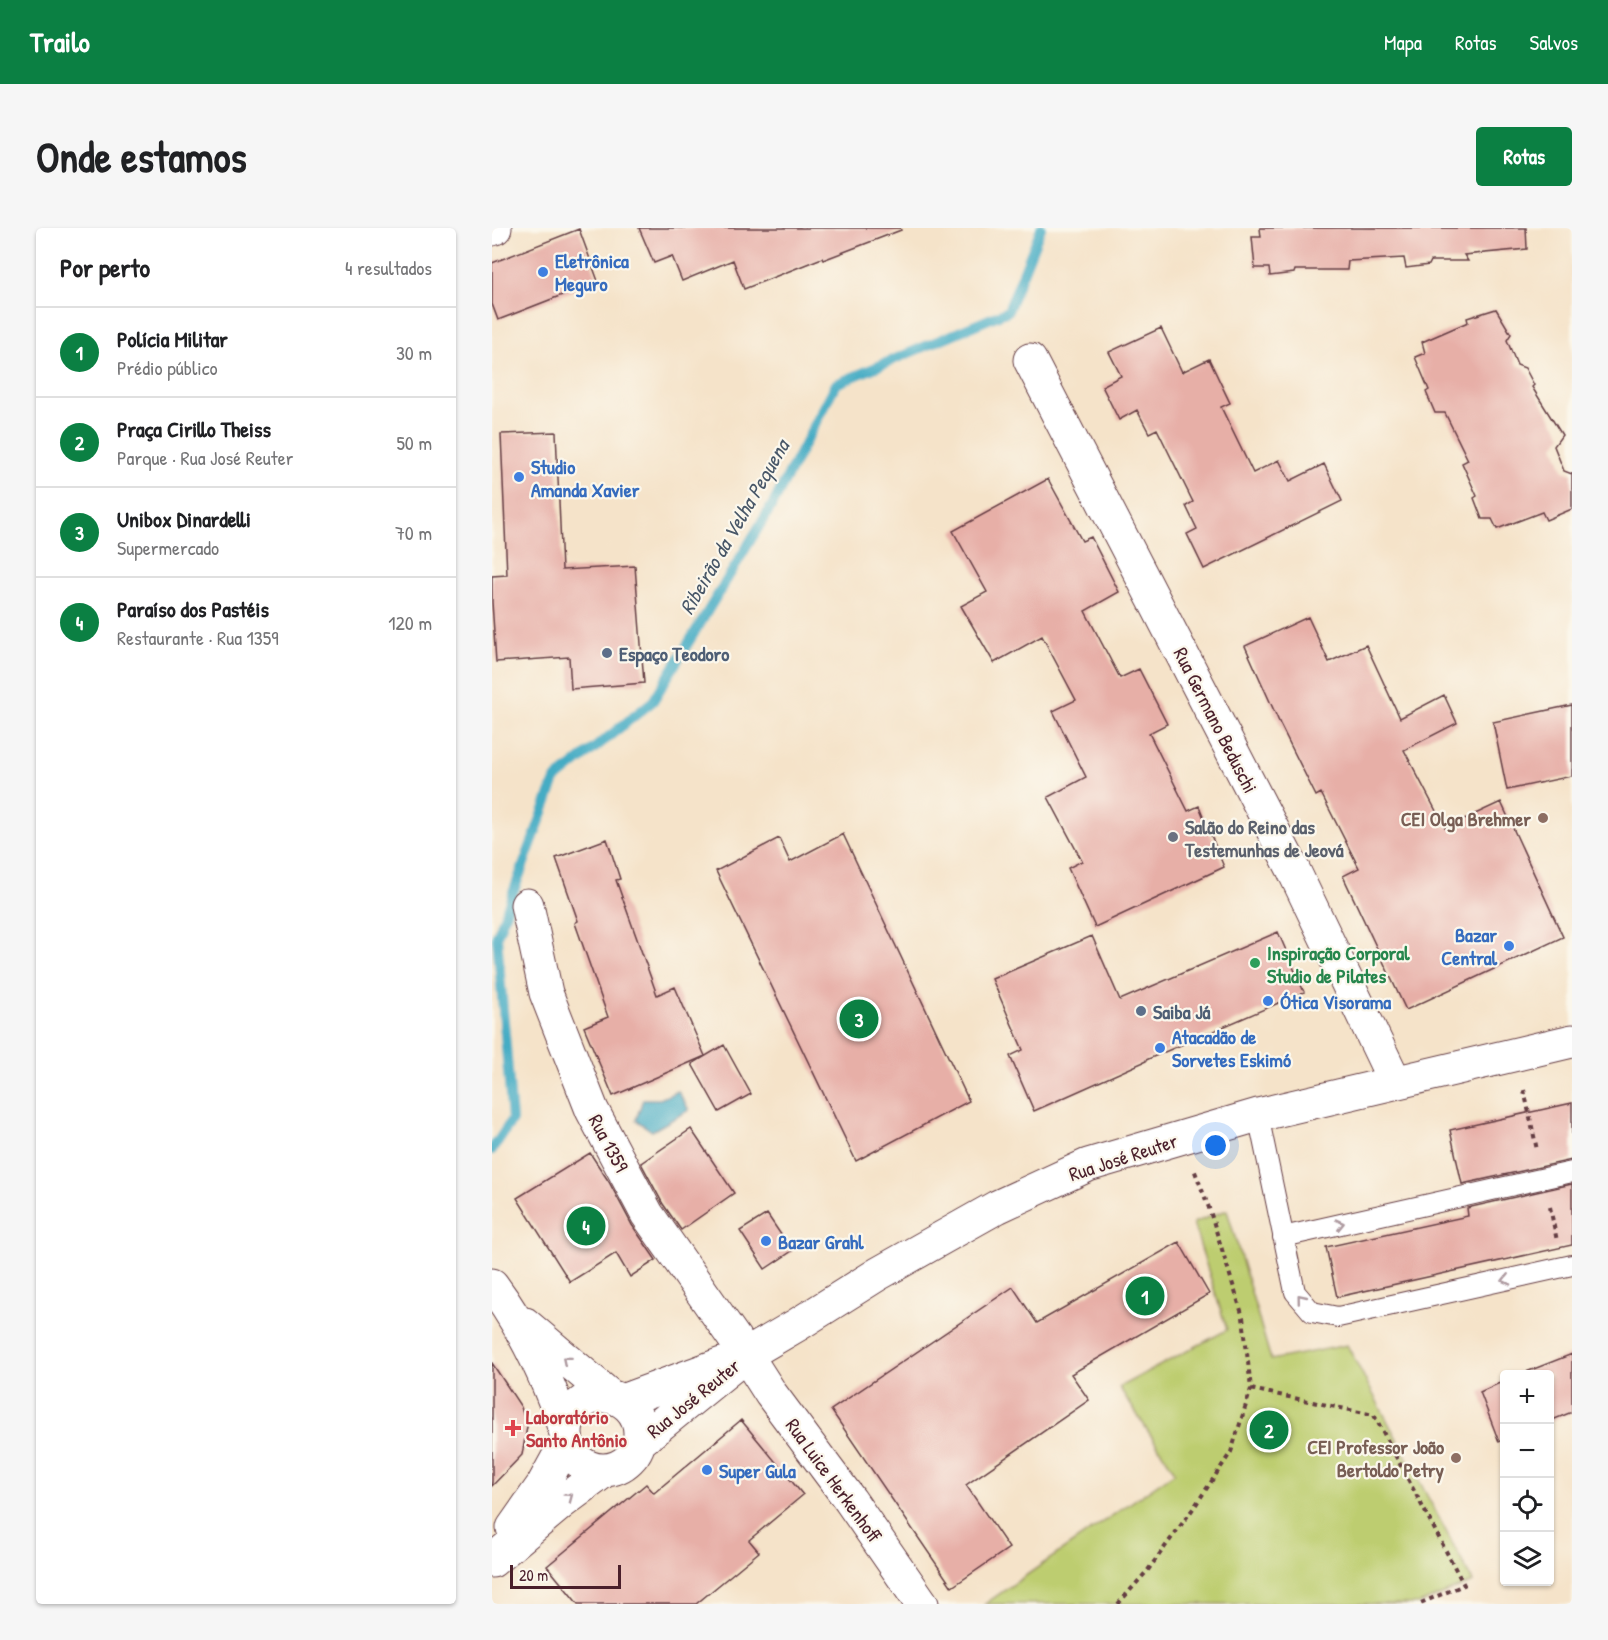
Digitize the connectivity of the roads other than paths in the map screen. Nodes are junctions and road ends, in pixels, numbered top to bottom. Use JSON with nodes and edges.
{"nodes":[{"id":1,"x":1030,"y":360,"type":"dead end"},
{"id":2,"x":527,"y":905,"type":"dead end"},
{"id":3,"x":1572,"y":1041,"type":"edge"},
{"id":4,"x":1395,"y":1083,"type":"junction"},
{"id":5,"x":1258,"y":1115,"type":"junction"},
{"id":6,"x":1572,"y":1172,"type":"edge"},
{"id":7,"x":1283,"y":1237,"type":"junction"},
{"id":8,"x":1572,"y":1265,"type":"edge"},
{"id":9,"x":501,"y":1298,"type":"edge"},
{"id":10,"x":746,"y":1355,"type":"junction"},
{"id":11,"x":616,"y":1399,"type":"junction"},
{"id":12,"x":566,"y":1436,"type":"junction"},
{"id":13,"x":639,"y":1442,"type":"junction"},
{"id":14,"x":604,"y":1471,"type":"junction"},
{"id":15,"x":492,"y":1560,"type":"edge"},
{"id":16,"x":922,"y":1604,"type":"edge"}],
"edges":[{"from":1,"to":4,"type":"main road","name":"Rua Germano Beduschi"},
{"from":2,"to":10,"type":"main road","name":"Rua 1359"},
{"from":3,"to":4,"type":"main road","name":"Rua José Reuter"},
{"from":4,"to":5,"type":"main road","name":"Rua José Reuter"},
{"from":5,"to":7,"type":"lane"},
{"from":5,"to":10,"type":"main road","name":"Rua José Reuter"},
{"from":7,"to":6,"type":"lane","one_way":true},
{"from":8,"to":7,"type":"lane","one_way":true},
{"from":11,"to":9,"type":"main road","one_way":true},
{"from":9,"to":12,"type":"main road"},
{"from":10,"to":11,"type":"main road","name":"Rua José Reuter"},
{"from":10,"to":13,"type":"main road","name":"Rua José Reuter"},
{"from":10,"to":16,"type":"main road","name":"Rua Luice Herkenhoff"},
{"from":11,"to":12,"type":"main road"},
{"from":11,"to":13,"type":"main road"},
{"from":12,"to":14,"type":"main road"},
{"from":12,"to":15,"type":"main road"},
{"from":13,"to":14,"type":"main road"},
{"from":15,"to":14,"type":"main road","one_way":true}]}
